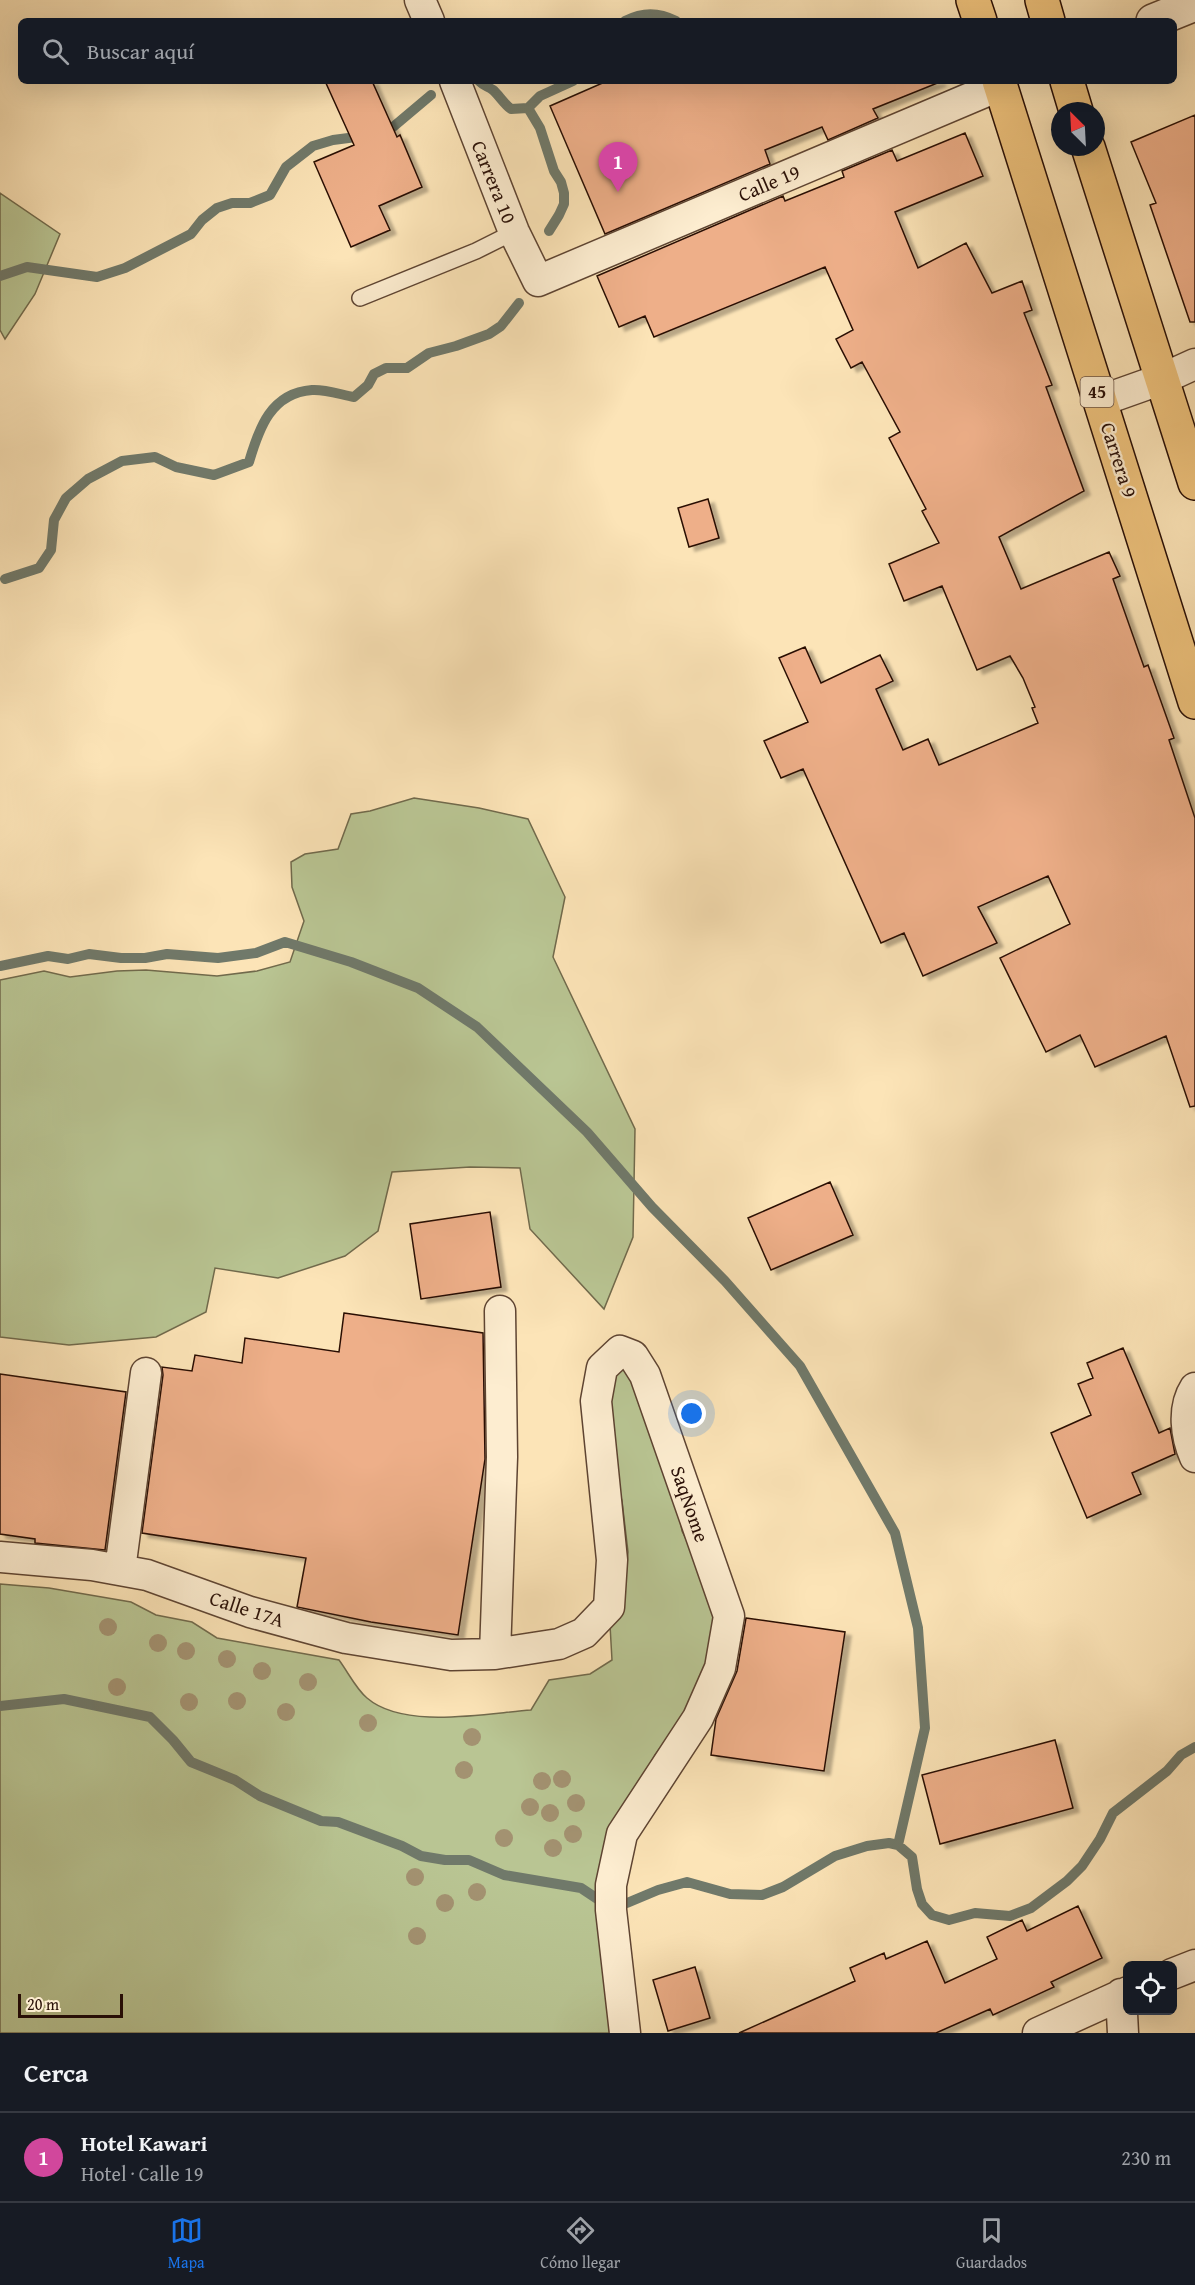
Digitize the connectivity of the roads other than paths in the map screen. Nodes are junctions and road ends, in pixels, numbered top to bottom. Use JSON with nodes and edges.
{"nodes":[{"id":1,"x":420,"y":0,"type":"edge"},
{"id":2,"x":973,"y":0,"type":"edge"},
{"id":3,"x":1042,"y":0,"type":"edge"},
{"id":4,"x":1195,"y":4,"type":"edge"},
{"id":5,"x":428,"y":18,"type":"edge"},
{"id":6,"x":979,"y":18,"type":"edge"},
{"id":7,"x":1047,"y":18,"type":"edge"},
{"id":8,"x":1160,"y":18,"type":"edge"},
{"id":9,"x":998,"y":84,"type":"edge"},
{"id":10,"x":1000,"y":84,"type":"edge"},
{"id":11,"x":1068,"y":84,"type":"edge"},
{"id":12,"x":457,"y":87,"type":"edge"},
{"id":13,"x":1073,"y":102,"type":"edge"},
{"id":14,"x":1091,"y":156,"type":"edge"},
{"id":15,"x":514,"y":232,"type":"junction"},
{"id":16,"x":538,"y":281,"type":"joint"},
{"id":17,"x":360,"y":298,"type":"dead end"},
{"id":18,"x":1195,"y":364,"type":"edge"},
{"id":19,"x":1162,"y":379,"type":"junction"},
{"id":20,"x":1100,"y":401,"type":"junction"},
{"id":21,"x":1195,"y":483,"type":"edge"},
{"id":22,"x":1195,"y":702,"type":"edge"},
{"id":23,"x":500,"y":1311,"type":"dead end"},
{"id":24,"x":146,"y":1373,"type":"dead end"},
{"id":25,"x":1195,"y":1388,"type":"edge"},
{"id":26,"x":1195,"y":1457,"type":"edge"},
{"id":27,"x":0,"y":1557,"type":"edge"},
{"id":28,"x":120,"y":1570,"type":"junction"},
{"id":29,"x":495,"y":1654,"type":"junction"},
{"id":30,"x":1195,"y":1965,"type":"edge"},
{"id":31,"x":1177,"y":1972,"type":"edge"},
{"id":32,"x":1123,"y":1993,"type":"edge"},
{"id":33,"x":1123,"y":2015,"type":"edge"},
{"id":34,"x":625,"y":2033,"type":"edge"},
{"id":35,"x":1038,"y":2033,"type":"edge"},
{"id":36,"x":1123,"y":2033,"type":"edge"}],
"edges":[{"from":1,"to":5,"type":"street"},
{"from":2,"to":6,"type":"highway"},
{"from":3,"to":7,"type":"highway"},
{"from":4,"to":8,"type":"street"},
{"from":9,"to":16,"type":"street","name":"Calle 19"},
{"from":10,"to":20,"type":"highway","name":"Carrera 9","number":"45"},
{"from":11,"to":13,"type":"highway"},
{"from":12,"to":15,"type":"street","name":"Carrera 10"},
{"from":14,"to":19,"type":"highway"},
{"from":15,"to":16,"type":"street","name":"Carrera 10"},
{"from":15,"to":17,"type":"lane"},
{"from":18,"to":19,"type":"street"},
{"from":19,"to":20,"type":"street"},
{"from":19,"to":21,"type":"highway"},
{"from":20,"to":22,"type":"highway","name":"Carrera 9","number":"45"},
{"from":23,"to":29,"type":"street"},
{"from":24,"to":28,"type":"street"},
{"from":25,"to":26,"type":"street"},
{"from":27,"to":28,"type":"street","name":"Calle 17A"},
{"from":28,"to":29,"type":"street","name":"Calle 17A"},
{"from":29,"to":34,"type":"street","name":"SaqNome"},
{"from":30,"to":31,"type":"street"},
{"from":32,"to":35,"type":"street"},
{"from":33,"to":36,"type":"street"}]}
